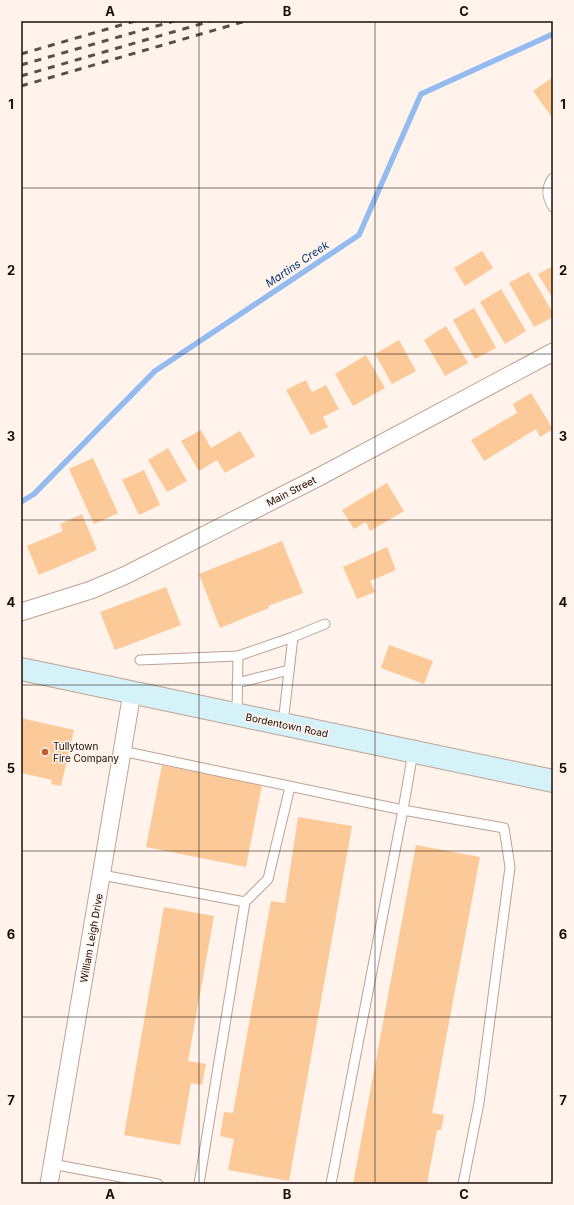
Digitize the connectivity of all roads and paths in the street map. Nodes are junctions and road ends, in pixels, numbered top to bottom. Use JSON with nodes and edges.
{"nodes":[{"id":1,"x":553,"y":178,"type":"edge"},
{"id":2,"x":553,"y":208,"type":"edge"},
{"id":3,"x":553,"y":352,"type":"edge"},
{"id":4,"x":21,"y":612,"type":"edge"},
{"id":5,"x":325,"y":624,"type":"dead end"},
{"id":6,"x":293,"y":637,"type":"junction"},
{"id":7,"x":238,"y":656,"type":"junction"},
{"id":8,"x":140,"y":660,"type":"dead end"},
{"id":9,"x":21,"y":669,"type":"edge"},
{"id":10,"x":289,"y":670,"type":"junction"},
{"id":11,"x":238,"y":683,"type":"junction"},
{"id":12,"x":132,"y":693,"type":"junction"},
{"id":13,"x":237,"y":715,"type":"junction"},
{"id":14,"x":283,"y":723,"type":"junction"},
{"id":15,"x":122,"y":751,"type":"junction"},
{"id":16,"x":413,"y":752,"type":"junction"},
{"id":17,"x":553,"y":781,"type":"edge"},
{"id":18,"x":290,"y":787,"type":"junction"},
{"id":19,"x":403,"y":810,"type":"junction"},
{"id":20,"x":102,"y":875,"type":"junction"},
{"id":21,"x":245,"y":902,"type":"junction"},
{"id":22,"x":52,"y":1164,"type":"junction"},
{"id":23,"x":49,"y":1184,"type":"edge"},
{"id":24,"x":158,"y":1184,"type":"edge"},
{"id":25,"x":199,"y":1184,"type":"edge"},
{"id":26,"x":331,"y":1184,"type":"edge"},
{"id":27,"x":463,"y":1184,"type":"edge"}],
"edges":[{"from":1,"to":2,"type":"lane"},
{"from":3,"to":4,"type":"street","name":"Main Street"},
{"from":5,"to":6,"type":"lane"},
{"from":6,"to":7,"type":"lane"},
{"from":6,"to":10,"type":"lane"},
{"from":7,"to":8,"type":"lane"},
{"from":7,"to":11,"type":"lane"},
{"from":9,"to":12,"type":"street","name":"Bordentown Road"},
{"from":10,"to":11,"type":"lane"},
{"from":10,"to":14,"type":"lane"},
{"from":11,"to":13,"type":"lane"},
{"from":12,"to":13,"type":"street","name":"Bordentown Road"},
{"from":12,"to":15,"type":"street","name":"William Leigh Drive"},
{"from":13,"to":14,"type":"street","name":"Bordentown Road"},
{"from":14,"to":16,"type":"street","name":"Bordentown Road"},
{"from":15,"to":18,"type":"lane"},
{"from":15,"to":20,"type":"street","name":"William Leigh Drive"},
{"from":16,"to":17,"type":"street","name":"Bordentown Road"},
{"from":16,"to":19,"type":"lane"},
{"from":18,"to":19,"type":"lane"},
{"from":18,"to":21,"type":"lane"},
{"from":19,"to":26,"type":"lane"},
{"from":19,"to":27,"type":"lane"},
{"from":20,"to":21,"type":"lane"},
{"from":20,"to":22,"type":"street","name":"William Leigh Drive"},
{"from":21,"to":25,"type":"lane"},
{"from":22,"to":23,"type":"street","name":"William Leigh Drive"},
{"from":22,"to":24,"type":"lane"}]}
